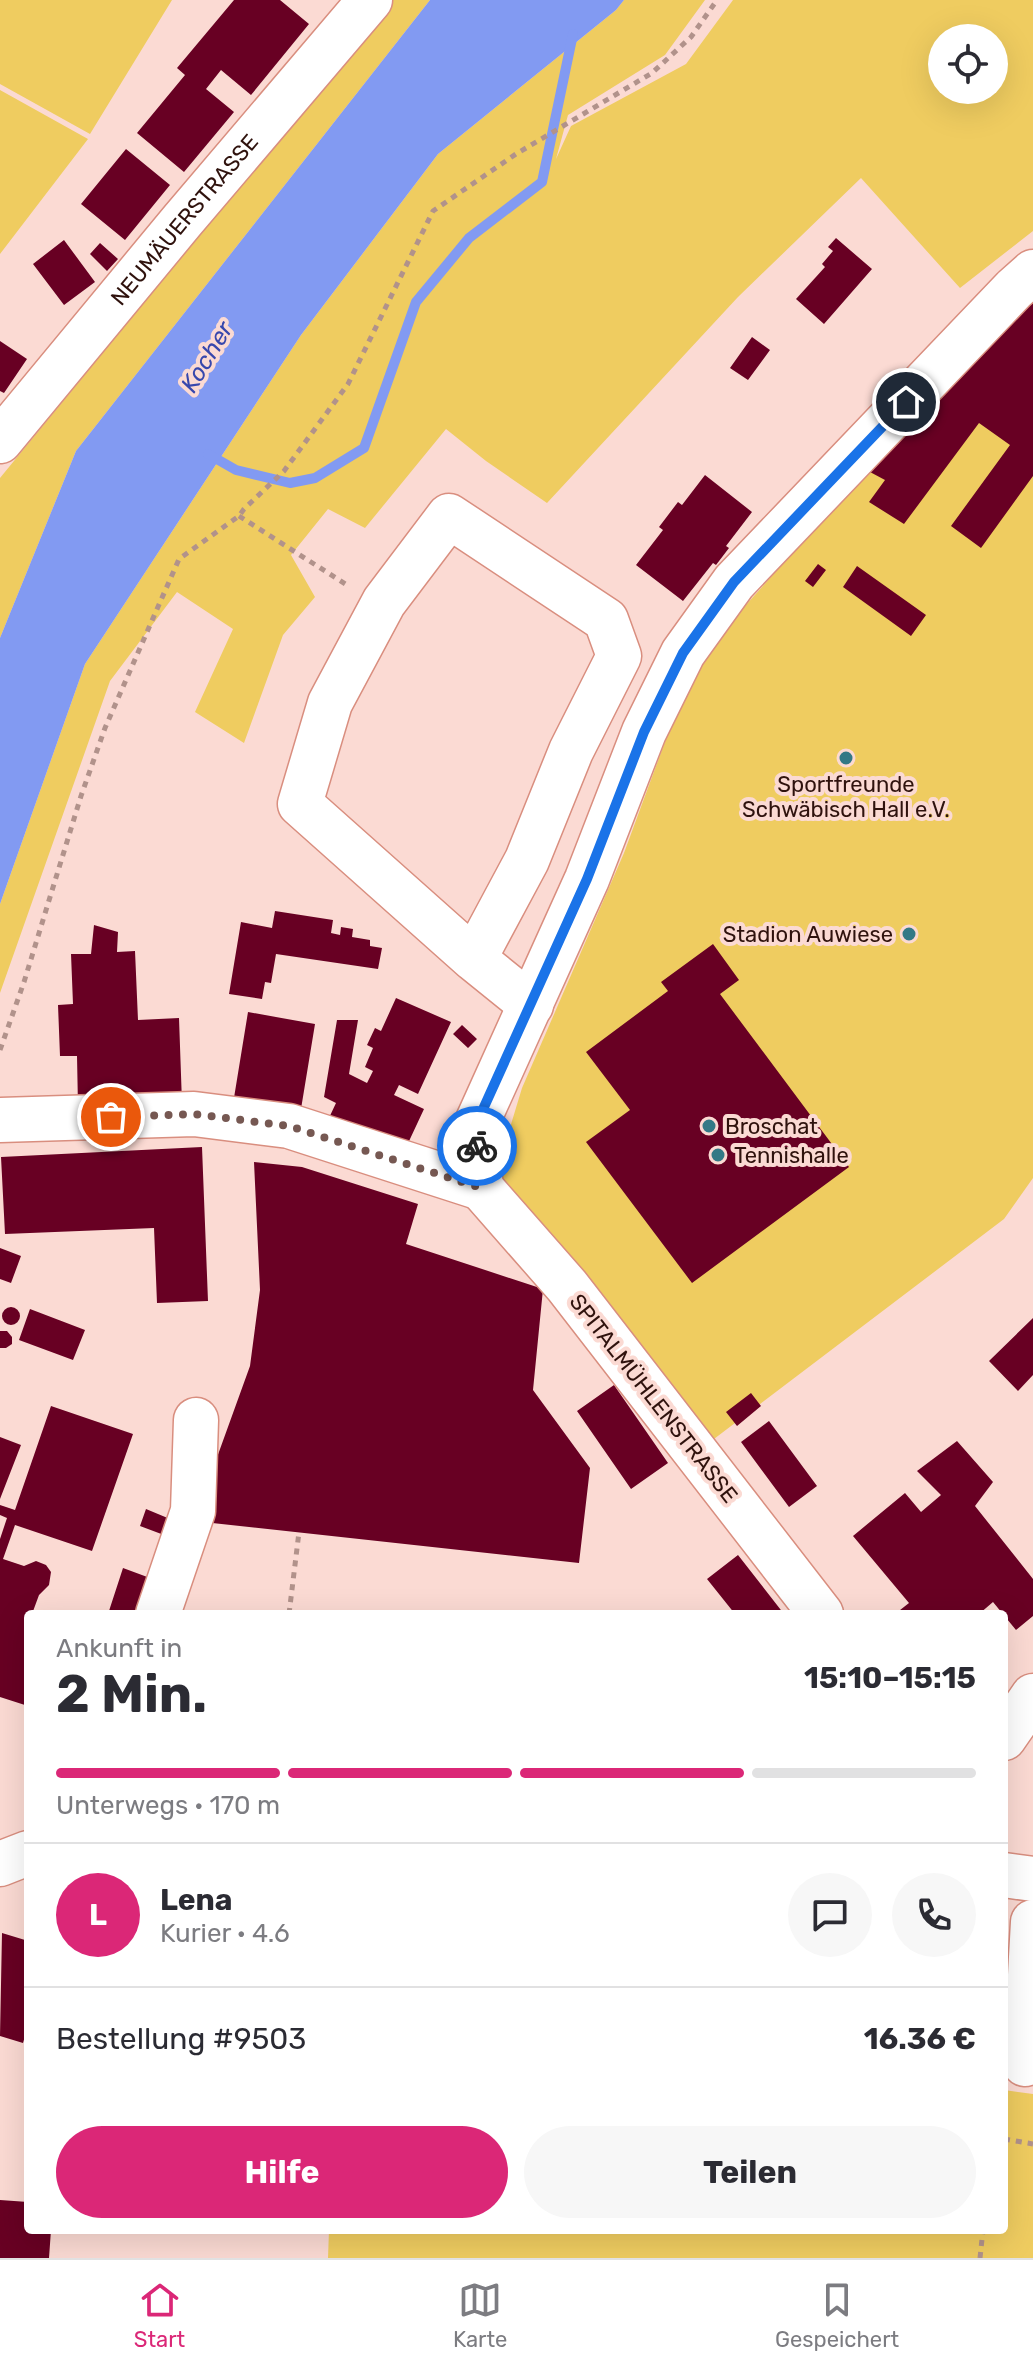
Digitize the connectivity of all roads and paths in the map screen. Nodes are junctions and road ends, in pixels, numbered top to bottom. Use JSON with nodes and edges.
{"nodes":[{"id":1,"x":370,"y":0,"type":"edge"},
{"id":2,"x":717,"y":0,"type":"edge"},
{"id":3,"x":1033,"y":272,"type":"edge"},
{"id":4,"x":0,"y":441,"type":"edge"},
{"id":5,"x":239,"y":516,"type":"junction"},
{"id":6,"x":384,"y":602,"type":"junction"},
{"id":7,"x":619,"y":656,"type":"junction"},
{"id":8,"x":665,"y":689,"type":"junction"},
{"id":9,"x":571,"y":751,"type":"junction"},
{"id":10,"x":625,"y":782,"type":"junction"},
{"id":11,"x":474,"y":959,"type":"junction"},
{"id":12,"x":531,"y":1005,"type":"junction"},
{"id":13,"x":0,"y":1050,"type":"edge"},
{"id":14,"x":0,"y":1120,"type":"edge"},
{"id":15,"x":481,"y":1188,"type":"junction"},
{"id":16,"x":196,"y":1420,"type":"dead end"},
{"id":17,"x":299,"y":1532,"type":"dead end"},
{"id":18,"x":159,"y":1610,"type":"edge"},
{"id":19,"x":289,"y":1610,"type":"edge"},
{"id":20,"x":818,"y":1610,"type":"edge"},
{"id":21,"x":1033,"y":1696,"type":"edge"},
{"id":22,"x":1008,"y":1732,"type":"edge"},
{"id":23,"x":24,"y":1855,"type":"edge"},
{"id":24,"x":0,"y":1864,"type":"edge"},
{"id":25,"x":1008,"y":1876,"type":"edge"},
{"id":26,"x":1033,"y":1879,"type":"edge"},
{"id":27,"x":1033,"y":1922,"type":"edge"},
{"id":28,"x":1025,"y":2064,"type":"dead end"},
{"id":29,"x":1008,"y":2140,"type":"edge"},
{"id":30,"x":1033,"y":2144,"type":"edge"},
{"id":31,"x":983,"y":2234,"type":"edge"},
{"id":32,"x":980,"y":2258,"type":"edge"}],
"edges":[{"from":1,"to":4,"type":"street","name":"NEUMÄUERSTRASSE"},
{"from":2,"to":5,"type":"path"},
{"from":3,"to":8,"type":"street"},
{"from":5,"to":6,"type":"path"},
{"from":5,"to":13,"type":"path"},
{"from":6,"to":7,"type":"street"},
{"from":6,"to":11,"type":"street"},
{"from":7,"to":8,"type":"street"},
{"from":7,"to":9,"type":"street"},
{"from":8,"to":10,"type":"street"},
{"from":9,"to":10,"type":"street"},
{"from":9,"to":11,"type":"street"},
{"from":10,"to":12,"type":"street"},
{"from":11,"to":12,"type":"street"},
{"from":12,"to":15,"type":"street"},
{"from":14,"to":15,"type":"street"},
{"from":15,"to":20,"type":"street","name":"SPITALMÜHLENSTRASSE"},
{"from":16,"to":18,"type":"street"},
{"from":17,"to":19,"type":"path"},
{"from":21,"to":22,"type":"street"},
{"from":23,"to":24,"type":"street"},
{"from":25,"to":26,"type":"street"},
{"from":27,"to":28,"type":"street"},
{"from":29,"to":30,"type":"path"},
{"from":31,"to":32,"type":"path"}]}
